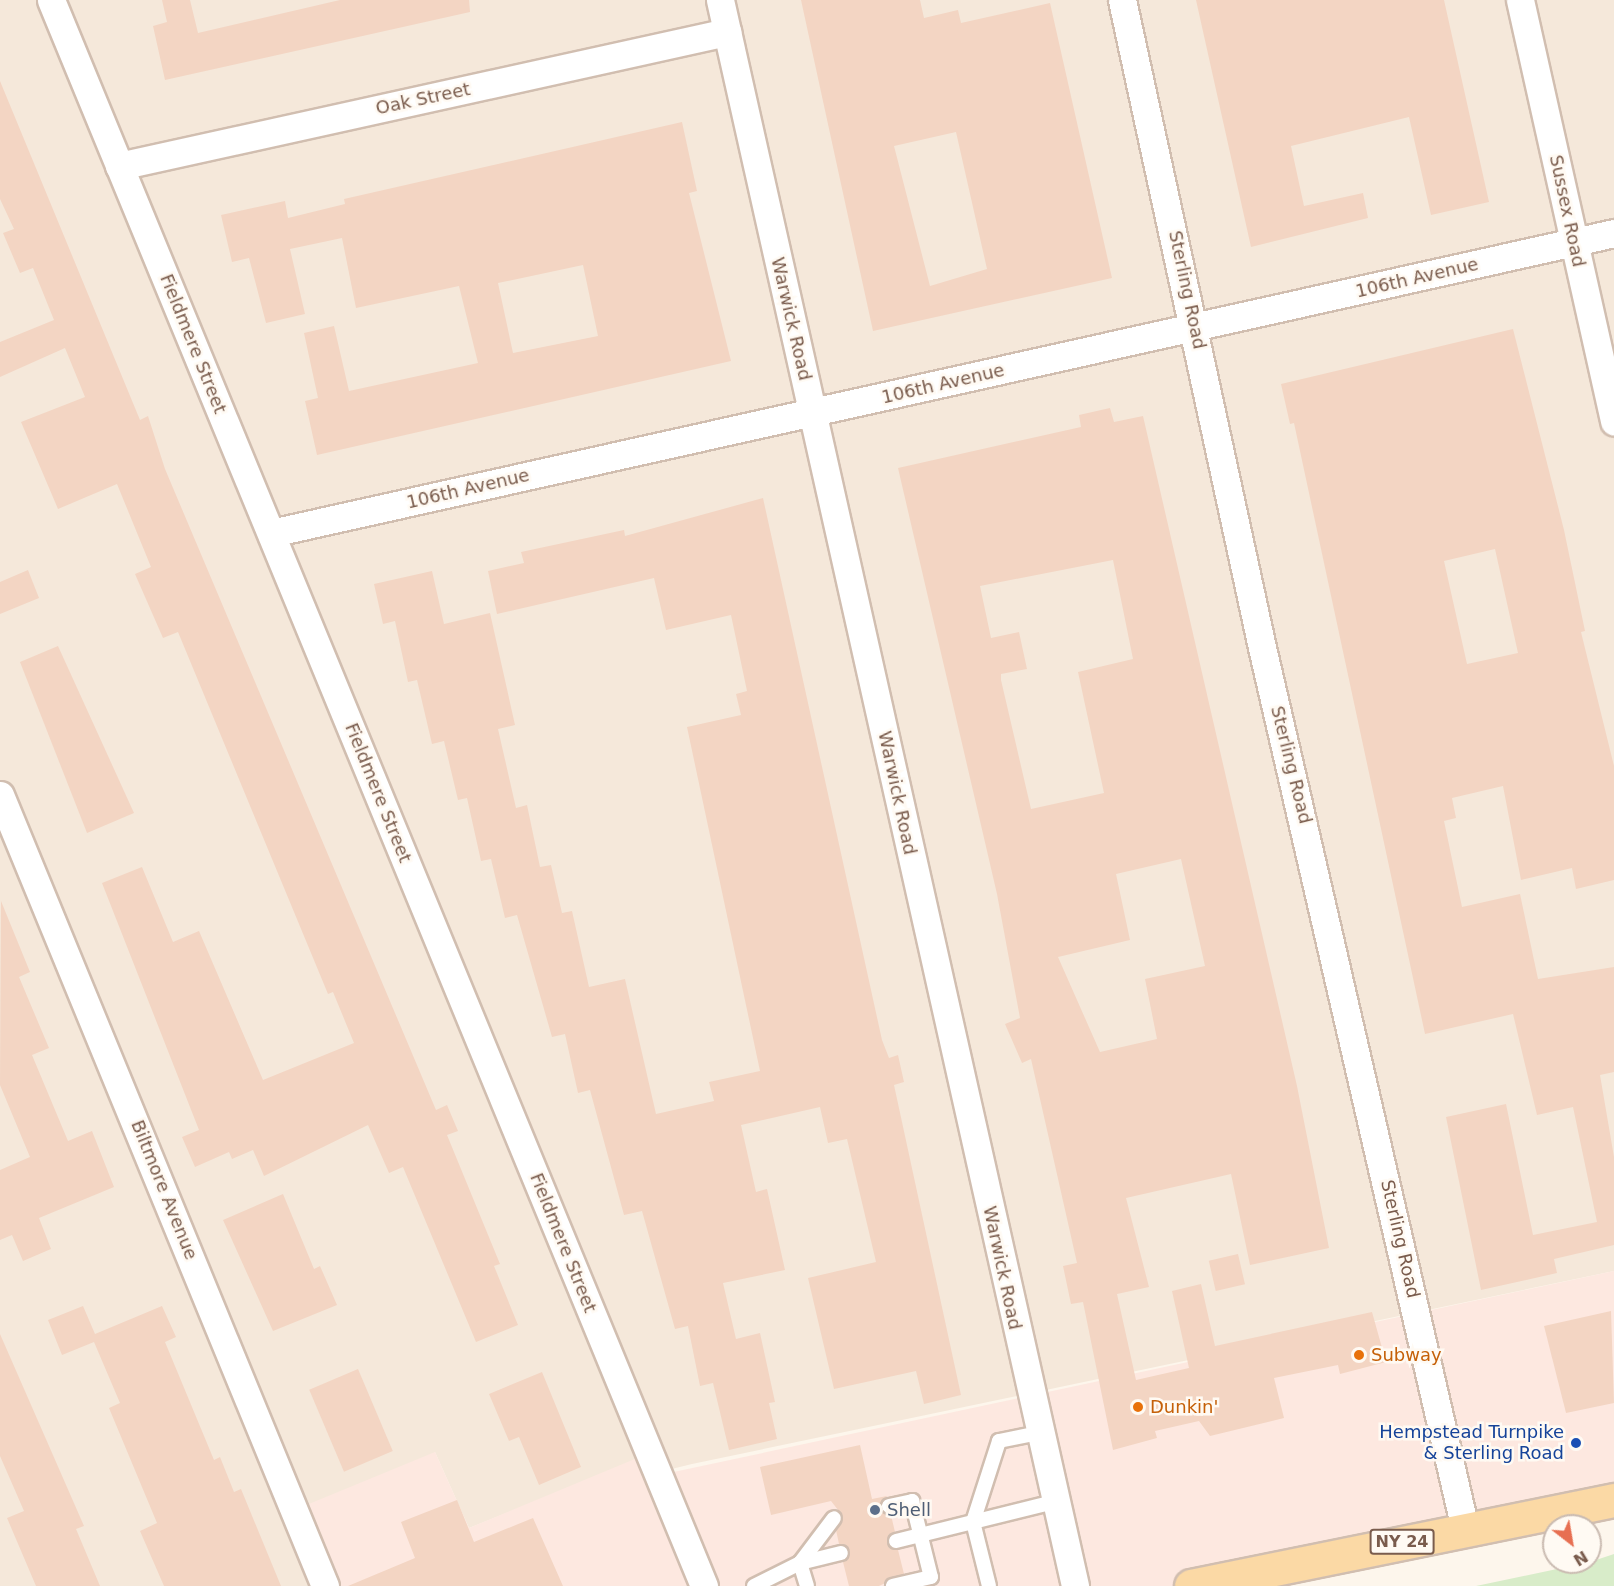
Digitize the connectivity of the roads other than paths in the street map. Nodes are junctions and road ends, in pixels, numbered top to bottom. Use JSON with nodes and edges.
{"nodes":[{"id":1,"x":51,"y":0,"type":"edge"},
{"id":2,"x":720,"y":0,"type":"edge"},
{"id":3,"x":1122,"y":0,"type":"edge"},
{"id":4,"x":1520,"y":0,"type":"edge"},
{"id":5,"x":727,"y":32,"type":"junction"},
{"id":6,"x":119,"y":166,"type":"junction"},
{"id":7,"x":1614,"y":233,"type":"edge"},
{"id":8,"x":1574,"y":242,"type":"junction"},
{"id":9,"x":1196,"y":329,"type":"junction"},
{"id":10,"x":813,"y":415,"type":"junction"},
{"id":11,"x":1614,"y":422,"type":"edge"},
{"id":12,"x":271,"y":533,"type":"junction"},
{"id":13,"x":0,"y":795,"type":"edge"},
{"id":14,"x":1039,"y":1433,"type":"junction"},
{"id":15,"x":1614,"y":1500,"type":"edge"},
{"id":16,"x":1054,"y":1502,"type":"junction"},
{"id":17,"x":889,"y":1506,"type":"dead end"},
{"id":18,"x":834,"y":1518,"type":"dead end"},
{"id":19,"x":973,"y":1522,"type":"junction"},
{"id":20,"x":1465,"y":1529,"type":"junction"},
{"id":21,"x":920,"y":1536,"type":"junction"},
{"id":22,"x":896,"y":1540,"type":"dead end"},
{"id":23,"x":841,"y":1553,"type":"dead end"},
{"id":24,"x":800,"y":1563,"type":"junction"},
{"id":25,"x":913,"y":1584,"type":"edge"},
{"id":26,"x":325,"y":1586,"type":"edge"},
{"id":27,"x":705,"y":1586,"type":"edge"},
{"id":28,"x":754,"y":1586,"type":"edge"},
{"id":29,"x":807,"y":1586,"type":"edge"},
{"id":30,"x":893,"y":1586,"type":"edge"},
{"id":31,"x":989,"y":1586,"type":"edge"},
{"id":32,"x":1075,"y":1586,"type":"edge"},
{"id":33,"x":1191,"y":1586,"type":"edge"}],
"edges":[{"from":1,"to":6,"type":"street","name":"Fieldmere Street"},
{"from":2,"to":5,"type":"street","name":"Warwick Road"},
{"from":3,"to":9,"type":"street","name":"Sterling Road"},
{"from":4,"to":8,"type":"street","name":"Sussex Road"},
{"from":5,"to":6,"type":"street","name":"Oak Street"},
{"from":5,"to":10,"type":"street","name":"Warwick Road"},
{"from":6,"to":12,"type":"street","name":"Fieldmere Street"},
{"from":7,"to":8,"type":"street","name":"106th Avenue"},
{"from":8,"to":9,"type":"street","name":"106th Avenue"},
{"from":8,"to":11,"type":"street","name":"Sussex Road"},
{"from":9,"to":10,"type":"street","name":"106th Avenue"},
{"from":9,"to":20,"type":"street","name":"Sterling Road"},
{"from":10,"to":12,"type":"street","name":"106th Avenue"},
{"from":10,"to":14,"type":"street","name":"Warwick Road"},
{"from":12,"to":27,"type":"street","name":"Fieldmere Street"},
{"from":13,"to":26,"type":"street","name":"Biltmore Avenue"},
{"from":14,"to":16,"type":"street","name":"Warwick Road"},
{"from":14,"to":19,"type":"lane"},
{"from":15,"to":20,"type":"main road","number":"NY 24"},
{"from":16,"to":19,"type":"lane"},
{"from":16,"to":32,"type":"street","name":"Warwick Road"},
{"from":17,"to":21,"type":"lane"},
{"from":18,"to":24,"type":"lane"},
{"from":19,"to":21,"type":"lane"},
{"from":19,"to":31,"type":"lane"},
{"from":20,"to":33,"type":"main road","number":"NY 24"},
{"from":21,"to":22,"type":"lane"},
{"from":21,"to":25,"type":"lane"},
{"from":23,"to":24,"type":"lane"},
{"from":24,"to":28,"type":"lane"},
{"from":24,"to":29,"type":"lane"},
{"from":25,"to":30,"type":"lane"}]}
